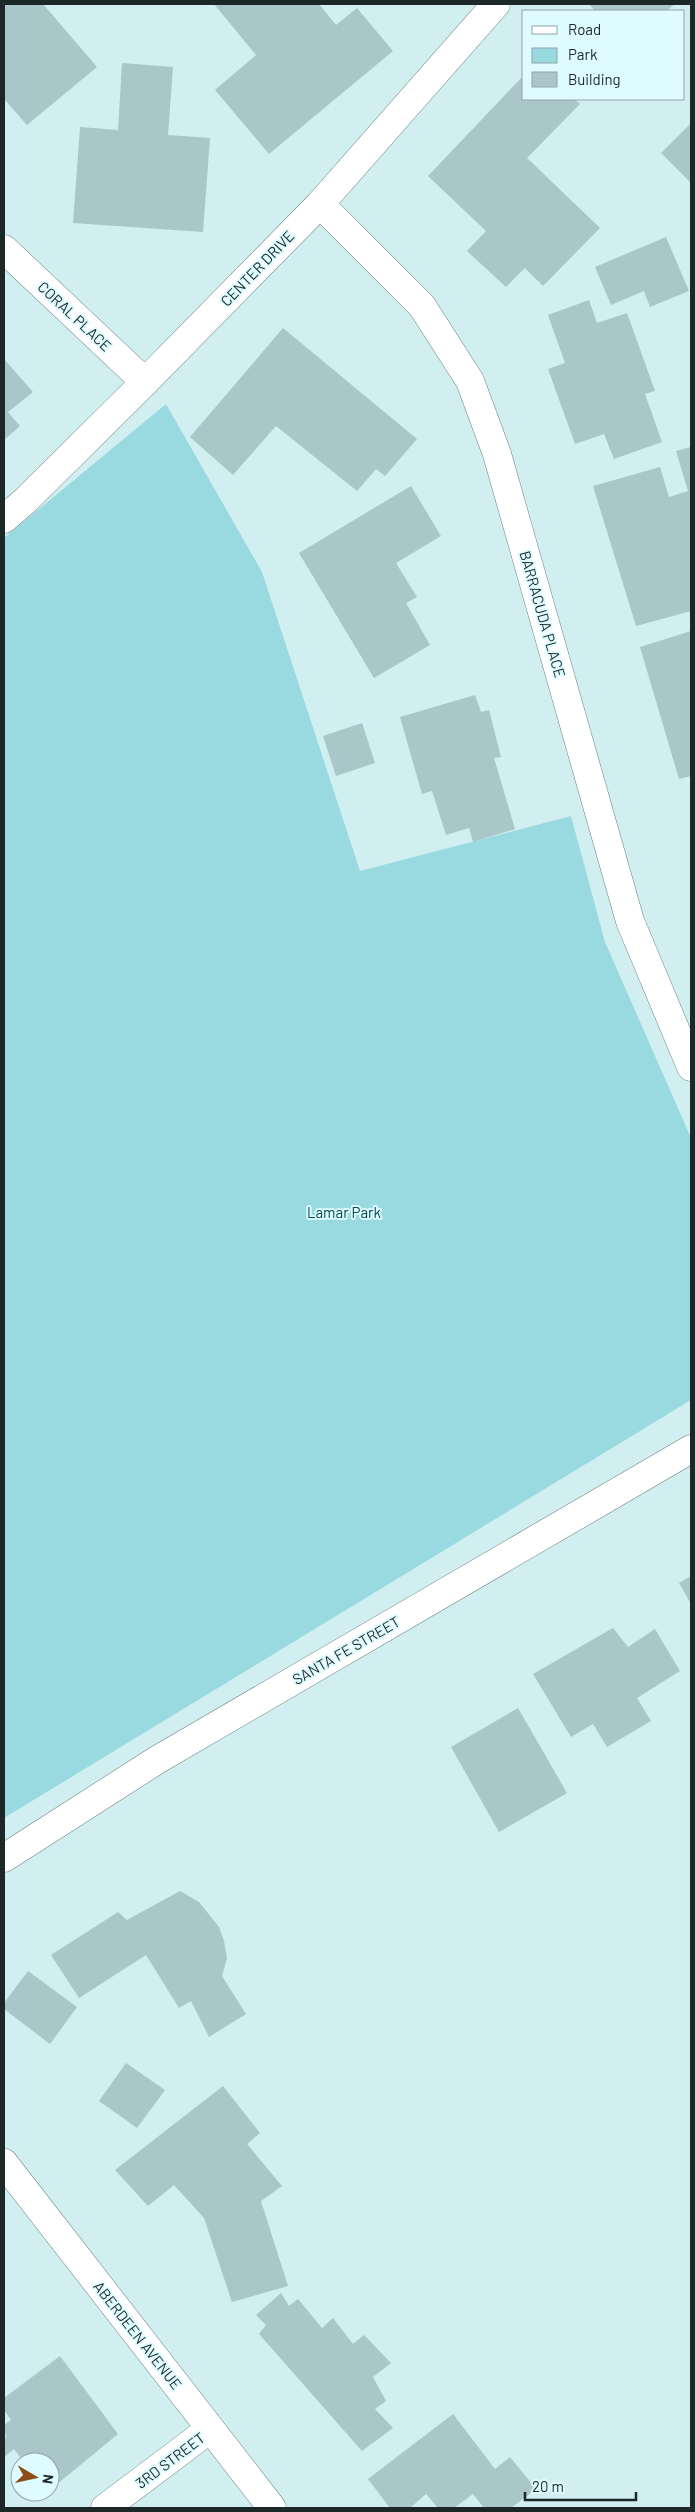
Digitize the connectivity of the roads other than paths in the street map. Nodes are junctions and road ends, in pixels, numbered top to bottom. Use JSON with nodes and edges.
{"nodes":[{"id":1,"x":482,"y":8,"type":"edge"},
{"id":2,"x":320,"y":204,"type":"junction"},
{"id":3,"x":4,"y":249,"type":"edge"},
{"id":4,"x":145,"y":382,"type":"junction"},
{"id":5,"x":4,"y":519,"type":"edge"},
{"id":6,"x":691,"y":1067,"type":"edge"},
{"id":7,"x":691,"y":1449,"type":"edge"},
{"id":8,"x":4,"y":1858,"type":"edge"},
{"id":9,"x":4,"y":2163,"type":"edge"},
{"id":10,"x":210,"y":2429,"type":"junction"},
{"id":11,"x":105,"y":2508,"type":"edge"},
{"id":12,"x":272,"y":2508,"type":"edge"}],
"edges":[{"from":1,"to":2,"type":"street","name":"CENTER DRIVE"},
{"from":2,"to":4,"type":"street","name":"CENTER DRIVE"},
{"from":2,"to":6,"type":"street","name":"BARRACUDA PLACE"},
{"from":3,"to":4,"type":"street","name":"CORAL PLACE"},
{"from":4,"to":5,"type":"street","name":"CENTER DRIVE"},
{"from":7,"to":8,"type":"street","name":"SANTA FE STREET"},
{"from":9,"to":10,"type":"street","name":"ABERDEEN AVENUE"},
{"from":10,"to":11,"type":"street","name":"3RD STREET"},
{"from":10,"to":12,"type":"street","name":"ABERDEEN AVENUE"}]}
